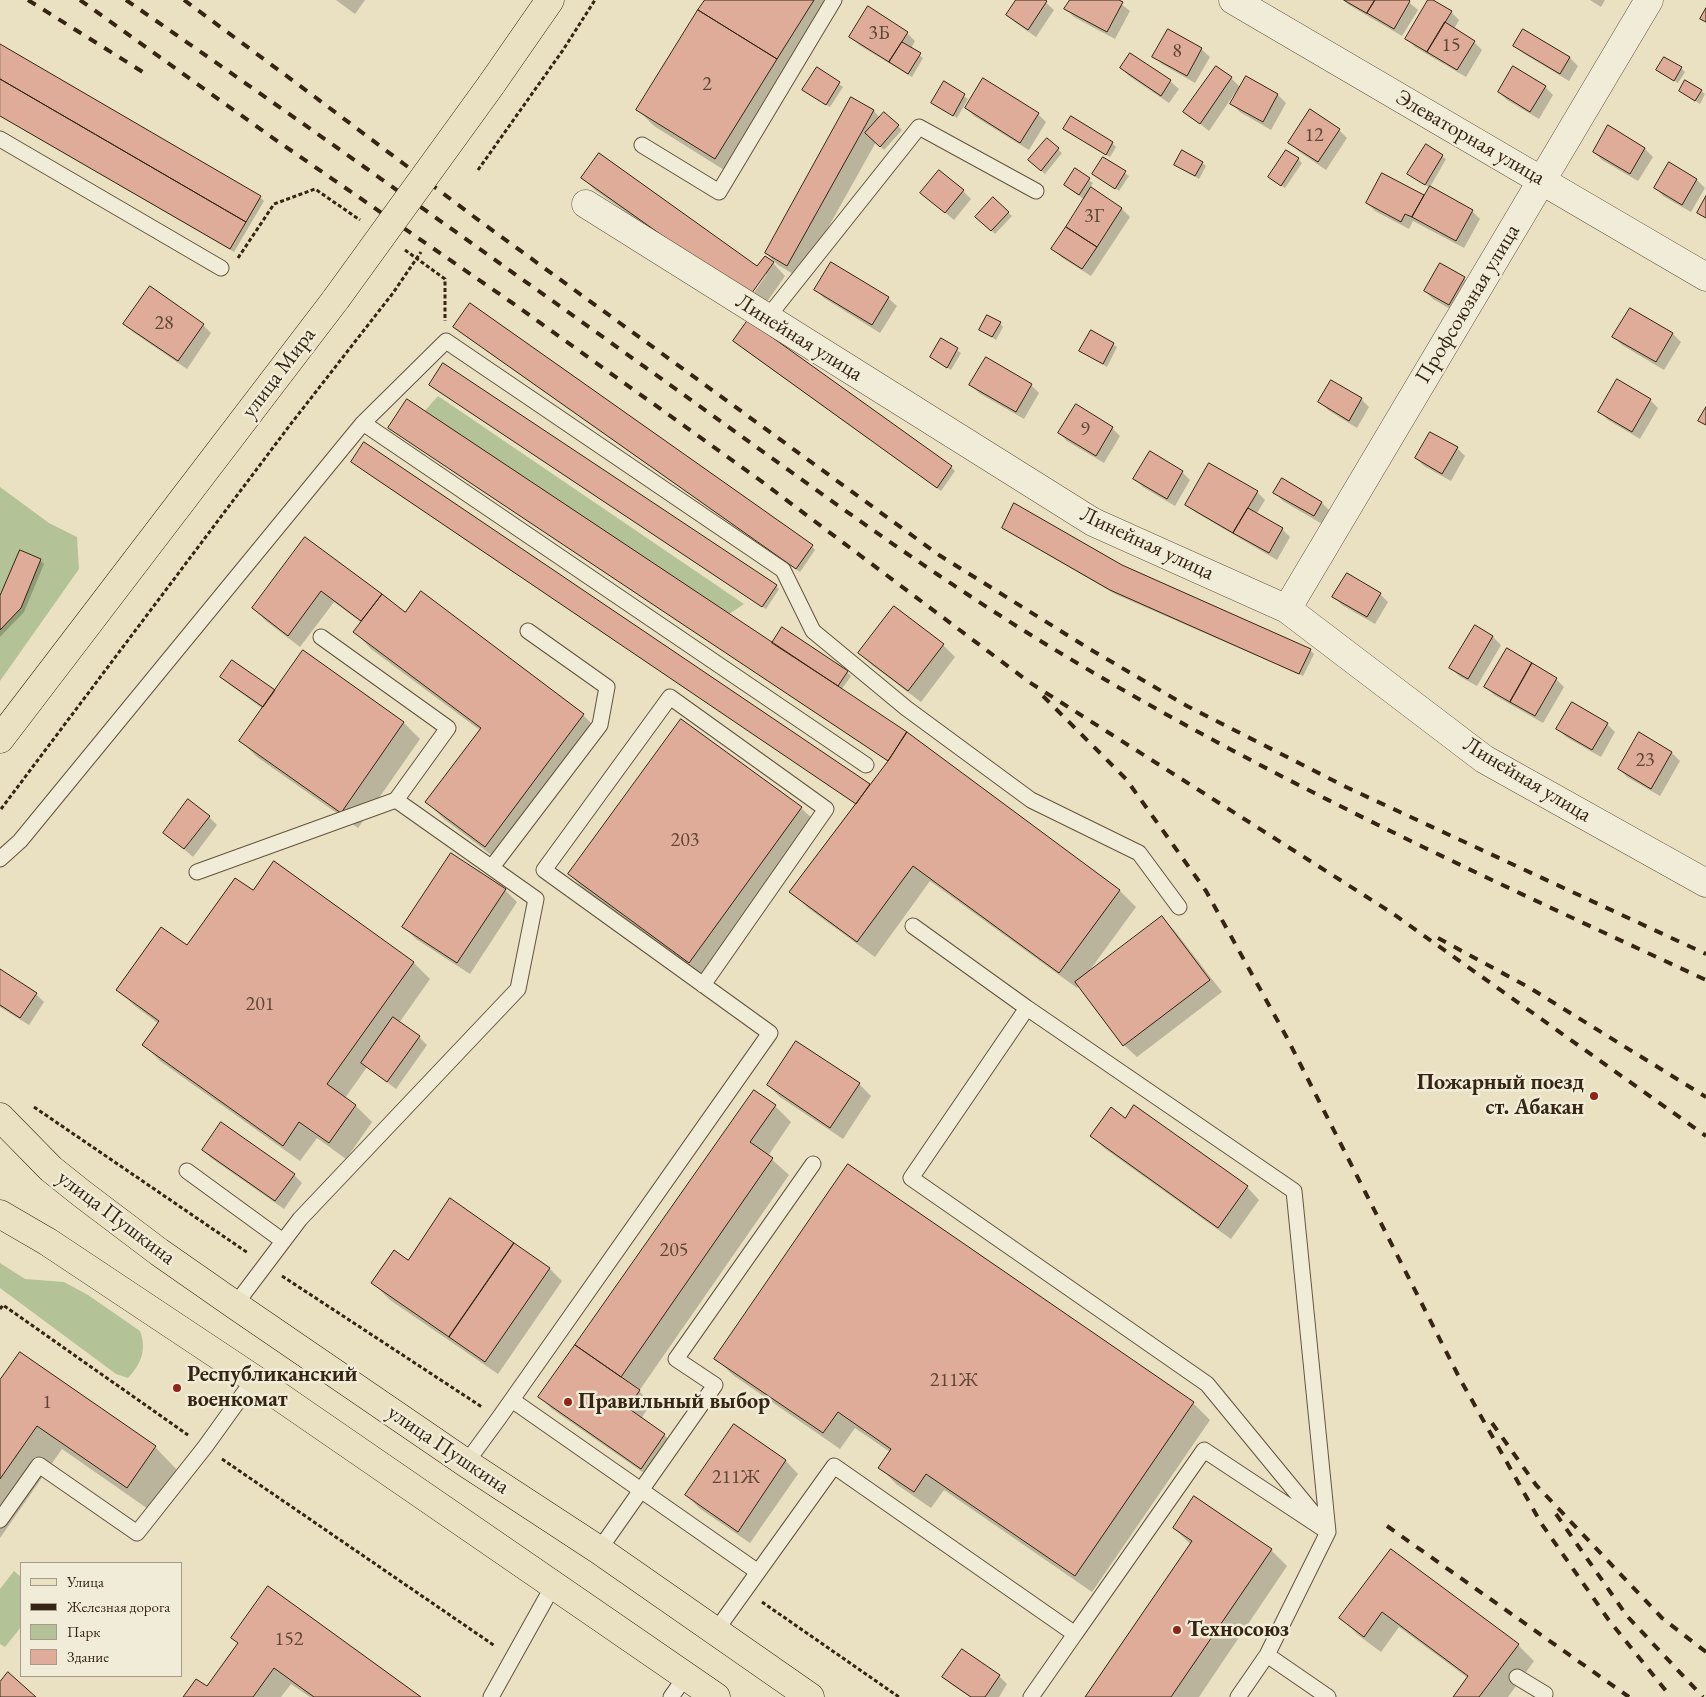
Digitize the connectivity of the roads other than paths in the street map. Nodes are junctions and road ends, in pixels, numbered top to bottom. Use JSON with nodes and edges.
{"nodes":[{"id":1,"x":550,"y":0,"type":"edge"},
{"id":2,"x":834,"y":0,"type":"edge"},
{"id":3,"x":1234,"y":0,"type":"edge"},
{"id":4,"x":1649,"y":0,"type":"edge"},
{"id":5,"x":0,"y":139,"type":"edge"},
{"id":6,"x":642,"y":145,"type":"dead end"},
{"id":7,"x":1542,"y":180,"type":"junction"},
{"id":8,"x":1036,"y":191,"type":"dead end"},
{"id":9,"x":586,"y":204,"type":"dead end"},
{"id":10,"x":221,"y":268,"type":"dead end"},
{"id":11,"x":1706,"y":277,"type":"edge"},
{"id":12,"x":767,"y":318,"type":"junction"},
{"id":13,"x":363,"y":423,"type":"junction"},
{"id":14,"x":1287,"y":609,"type":"junction"},
{"id":15,"x":528,"y":631,"type":"dead end"},
{"id":16,"x":321,"y":637,"type":"dead end"},
{"id":17,"x":0,"y":739,"type":"edge"},
{"id":18,"x":866,"y":765,"type":"dead end"},
{"id":19,"x":396,"y":800,"type":"junction"},
{"id":20,"x":0,"y":859,"type":"edge"},
{"id":21,"x":492,"y":867,"type":"junction"},
{"id":22,"x":197,"y":872,"type":"dead end"},
{"id":23,"x":1706,"y":883,"type":"edge"},
{"id":24,"x":1179,"y":907,"type":"dead end"},
{"id":25,"x":913,"y":926,"type":"dead end"},
{"id":26,"x":703,"y":985,"type":"junction"},
{"id":27,"x":1027,"y":1008,"type":"junction"},
{"id":28,"x":0,"y":1118,"type":"edge"},
{"id":29,"x":812,"y":1164,"type":"dead end"},
{"id":30,"x":187,"y":1171,"type":"dead end"},
{"id":31,"x":0,"y":1214,"type":"edge"},
{"id":32,"x":283,"y":1241,"type":"junction"},
{"id":33,"x":235,"y":1305,"type":"junction"},
{"id":34,"x":254,"y":1379,"type":"junction"},
{"id":35,"x":512,"y":1400,"type":"junction"},
{"id":36,"x":466,"y":1463,"type":"junction"},
{"id":37,"x":641,"y":1490,"type":"junction"},
{"id":38,"x":0,"y":1520,"type":"edge"},
{"id":39,"x":1328,"y":1532,"type":"junction"},
{"id":40,"x":599,"y":1550,"type":"junction"},
{"id":41,"x":758,"y":1572,"type":"junction"},
{"id":42,"x":554,"y":1584,"type":"junction"},
{"id":43,"x":715,"y":1632,"type":"junction"},
{"id":44,"x":1075,"y":1634,"type":"junction"},
{"id":45,"x":1267,"y":1655,"type":"junction"},
{"id":46,"x":1517,"y":1677,"type":"dead end"},
{"id":47,"x":678,"y":1686,"type":"edge"},
{"id":48,"x":491,"y":1697,"type":"edge"},
{"id":49,"x":716,"y":1697,"type":"edge"},
{"id":50,"x":810,"y":1697,"type":"edge"},
{"id":51,"x":1031,"y":1697,"type":"edge"},
{"id":52,"x":1238,"y":1697,"type":"edge"},
{"id":53,"x":1328,"y":1697,"type":"edge"},
{"id":54,"x":1544,"y":1697,"type":"edge"}],
"edges":[{"from":1,"to":17,"type":"main road","name":"улица Мира","bridge":true},
{"from":2,"to":6,"type":"lane"},
{"from":3,"to":7,"type":"street","name":"Элеваторная улица"},
{"from":4,"to":7,"type":"street","name":"Профсоюзная улица"},
{"from":5,"to":10,"type":"lane"},
{"from":7,"to":11,"type":"street","name":"Элеваторная улица"},
{"from":7,"to":14,"type":"street","name":"Профсоюзная улица"},
{"from":8,"to":12,"type":"lane"},
{"from":9,"to":12,"type":"street","name":"Линейная улица"},
{"from":12,"to":14,"type":"street","name":"Линейная улица"},
{"from":13,"to":18,"type":"lane"},
{"from":13,"to":20,"type":"lane"},
{"from":13,"to":24,"type":"lane"},
{"from":14,"to":23,"type":"street","name":"Линейная улица"},
{"from":15,"to":21,"type":"lane"},
{"from":16,"to":19,"type":"lane"},
{"from":19,"to":21,"type":"lane"},
{"from":19,"to":22,"type":"lane"},
{"from":21,"to":32,"type":"lane"},
{"from":25,"to":27,"type":"lane"},
{"from":26,"to":26,"type":"lane"},
{"from":26,"to":35,"type":"lane"},
{"from":27,"to":39,"type":"lane"},
{"from":27,"to":39,"type":"lane"},
{"from":28,"to":33,"type":"main road","name":"улица Пушкина"},
{"from":29,"to":37,"type":"lane"},
{"from":30,"to":32,"type":"lane"},
{"from":31,"to":34,"type":"main road"},
{"from":32,"to":33,"type":"lane"},
{"from":33,"to":36,"type":"main road","name":"улица Пушкина"},
{"from":34,"to":38,"type":"lane"},
{"from":34,"to":42,"type":"main road"},
{"from":35,"to":36,"type":"lane"},
{"from":35,"to":37,"type":"lane"},
{"from":36,"to":40,"type":"main road","name":"улица Пушкина"},
{"from":37,"to":40,"type":"lane"},
{"from":37,"to":41,"type":"lane"},
{"from":39,"to":44,"type":"lane"},
{"from":39,"to":45,"type":"lane"},
{"from":40,"to":43,"type":"main road","name":"улица Пушкина"},
{"from":41,"to":43,"type":"lane"},
{"from":41,"to":44,"type":"lane"},
{"from":42,"to":47,"type":"main road"},
{"from":42,"to":48,"type":"lane"},
{"from":43,"to":50,"type":"main road","name":"улица Пушкина"},
{"from":44,"to":51,"type":"lane"},
{"from":45,"to":52,"type":"lane"},
{"from":45,"to":53,"type":"lane"},
{"from":46,"to":54,"type":"lane"},
{"from":47,"to":49,"type":"main road"}]}
